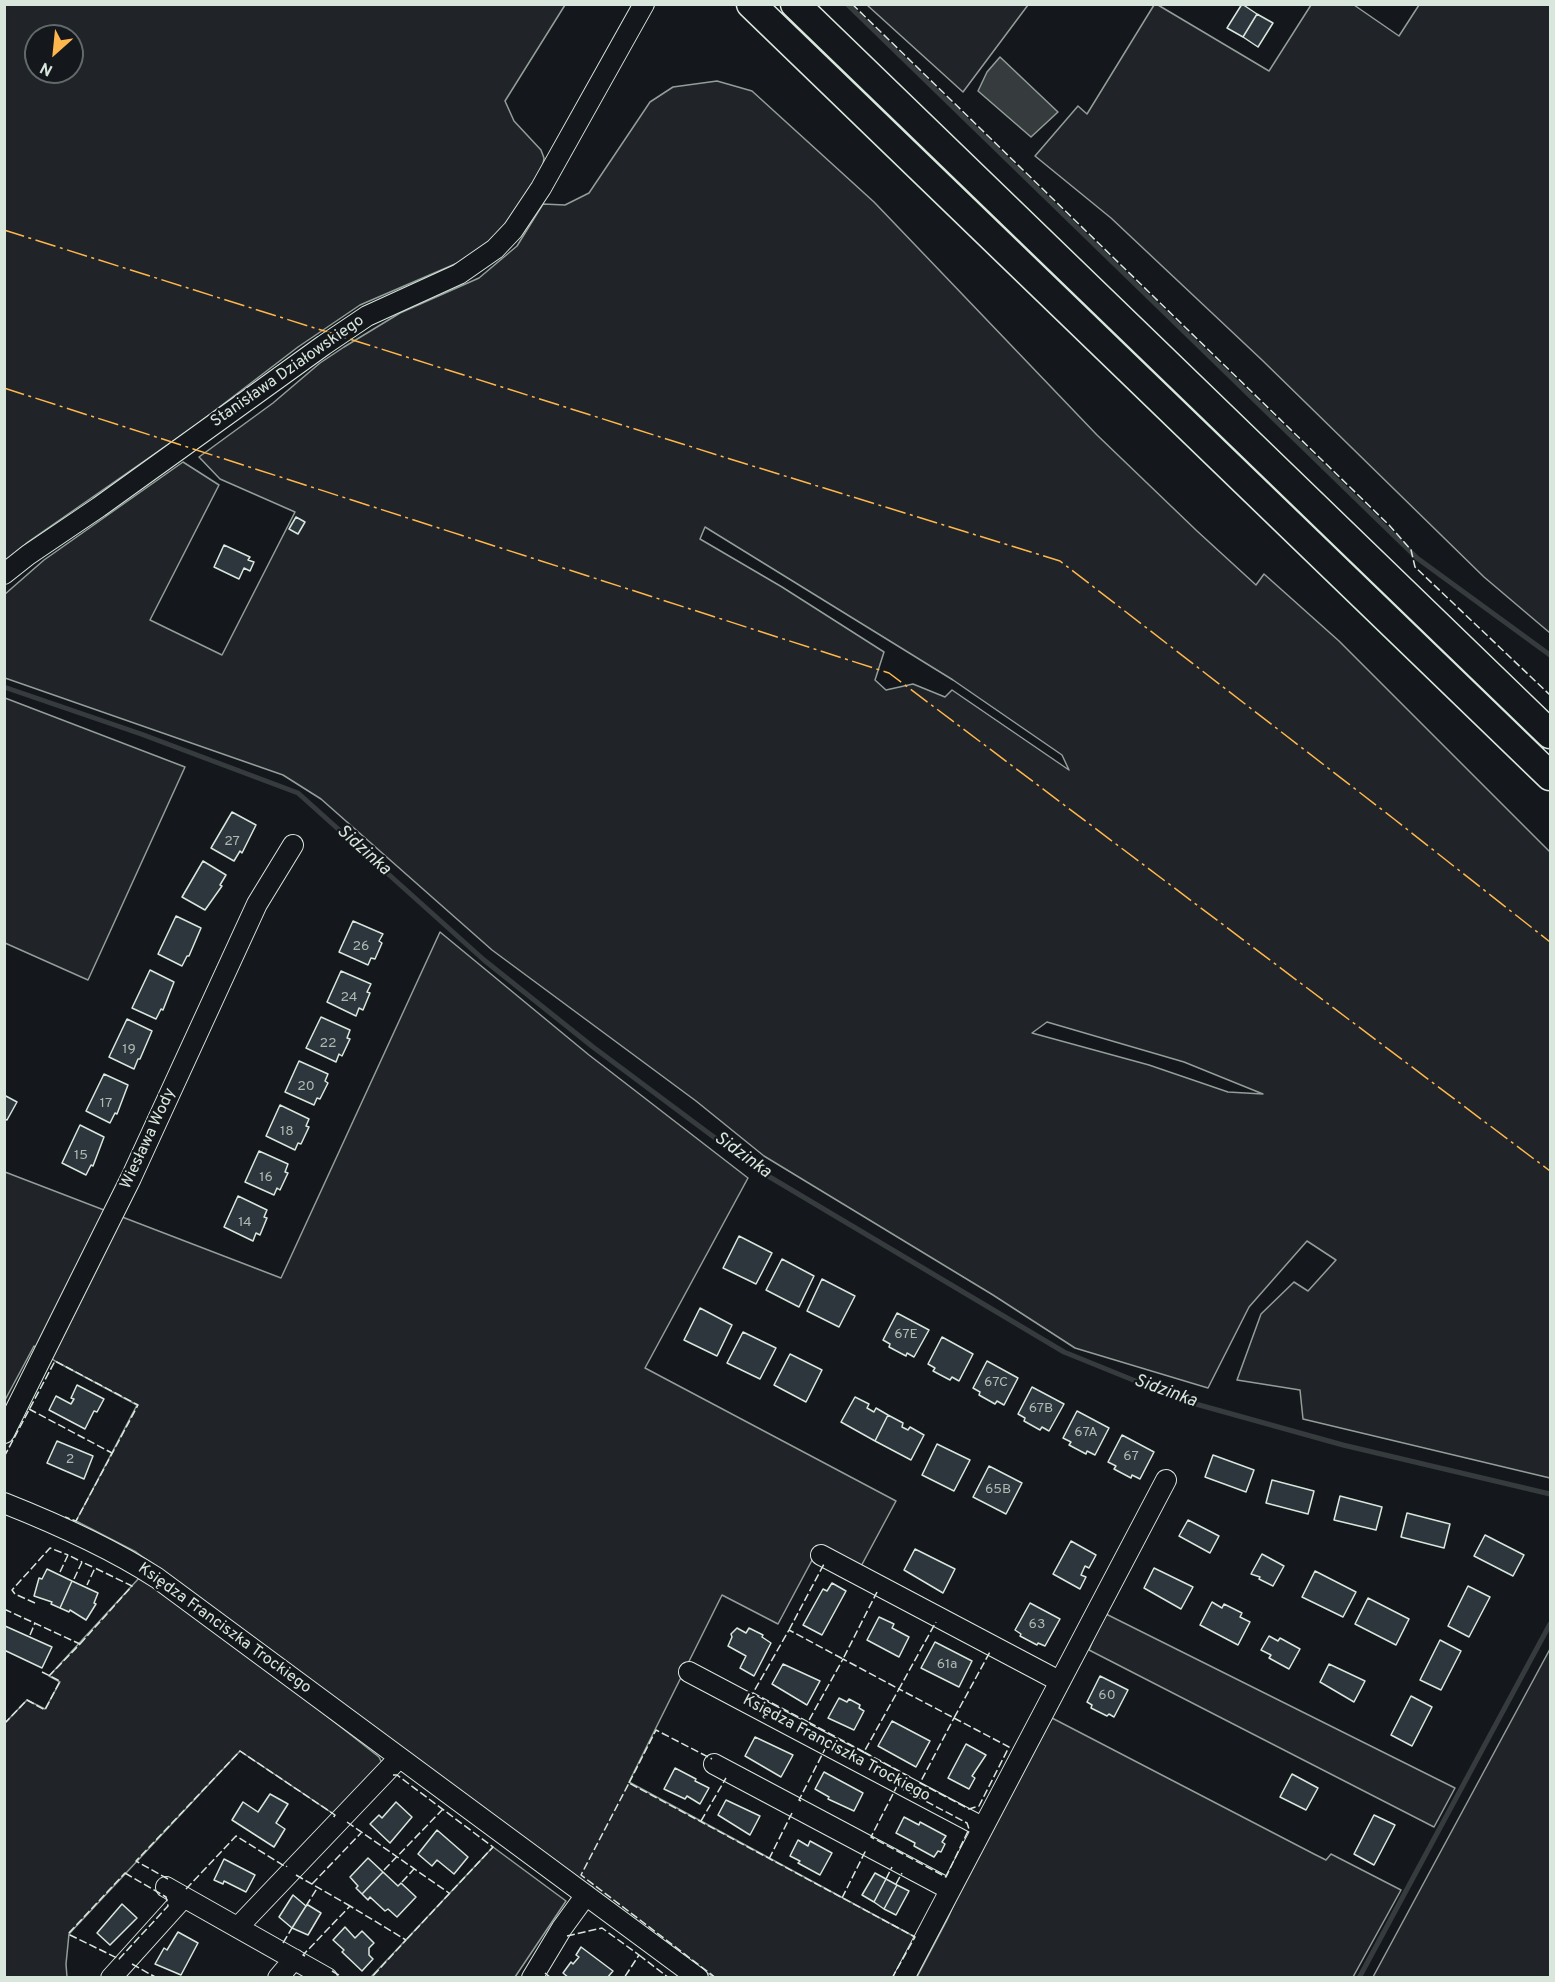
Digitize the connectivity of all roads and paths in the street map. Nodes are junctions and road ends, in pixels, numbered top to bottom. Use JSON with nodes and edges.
{"nodes":[{"id":1,"x":751,"y":4,"type":"edge"},
{"id":2,"x":795,"y":4,"type":"edge"},
{"id":3,"x":640,"y":13,"type":"edge"},
{"id":4,"x":4,"y":574,"type":"edge"},
{"id":5,"x":1551,"y":734,"type":"edge"},
{"id":6,"x":1551,"y":776,"type":"edge"},
{"id":7,"x":293,"y":845,"type":"dead end"},
{"id":8,"x":4,"y":1433,"type":"edge"},
{"id":9,"x":1166,"y":1480,"type":"dead end"},
{"id":10,"x":4,"y":1503,"type":"edge"},
{"id":11,"x":821,"y":1555,"type":"dead end"},
{"id":12,"x":689,"y":1671,"type":"dead end"},
{"id":13,"x":1059,"y":1681,"type":"junction"},
{"id":14,"x":399,"y":1758,"type":"junction"},
{"id":15,"x":714,"y":1764,"type":"dead end"},
{"id":16,"x":982,"y":1827,"type":"junction"},
{"id":17,"x":166,"y":1887,"type":"dead end"},
{"id":18,"x":949,"y":1889,"type":"junction"},
{"id":19,"x":586,"y":1895,"type":"junction"},
{"id":20,"x":184,"y":1897,"type":"junction"},
{"id":21,"x":238,"y":1927,"type":"junction"},
{"id":22,"x":294,"y":1959,"type":"junction"},
{"id":23,"x":111,"y":1977,"type":"edge"},
{"id":24,"x":278,"y":1977,"type":"edge"},
{"id":25,"x":327,"y":1977,"type":"edge"},
{"id":26,"x":532,"y":1977,"type":"edge"},
{"id":27,"x":698,"y":1977,"type":"edge"},
{"id":28,"x":904,"y":1977,"type":"edge"}],
"edges":[{"from":1,"to":6,"type":"highway"},
{"from":2,"to":5,"type":"highway"},
{"from":3,"to":4,"type":"street","name":"Stanisława Działowskiego"},
{"from":7,"to":8,"type":"street","name":"Wiesława Wody"},
{"from":9,"to":13,"type":"street"},
{"from":10,"to":14,"type":"street","name":"Księdza Franciszka Trockiego"},
{"from":11,"to":13,"type":"street"},
{"from":12,"to":16,"type":"street","name":"Księdza Franciszka Trockiego"},
{"from":13,"to":16,"type":"street"},
{"from":14,"to":19,"type":"street","name":"Księdza Franciszka Trockiego"},
{"from":14,"to":21,"type":"street"},
{"from":15,"to":18,"type":"street"},
{"from":16,"to":18,"type":"street"},
{"from":17,"to":20,"type":"street"},
{"from":18,"to":28,"type":"street"},
{"from":19,"to":26,"type":"street"},
{"from":19,"to":27,"type":"street","name":"Księdza Franciszka Trockiego"},
{"from":20,"to":21,"type":"street"},
{"from":20,"to":23,"type":"street"},
{"from":21,"to":22,"type":"street"},
{"from":22,"to":24,"type":"street"},
{"from":22,"to":25,"type":"street"}]}
